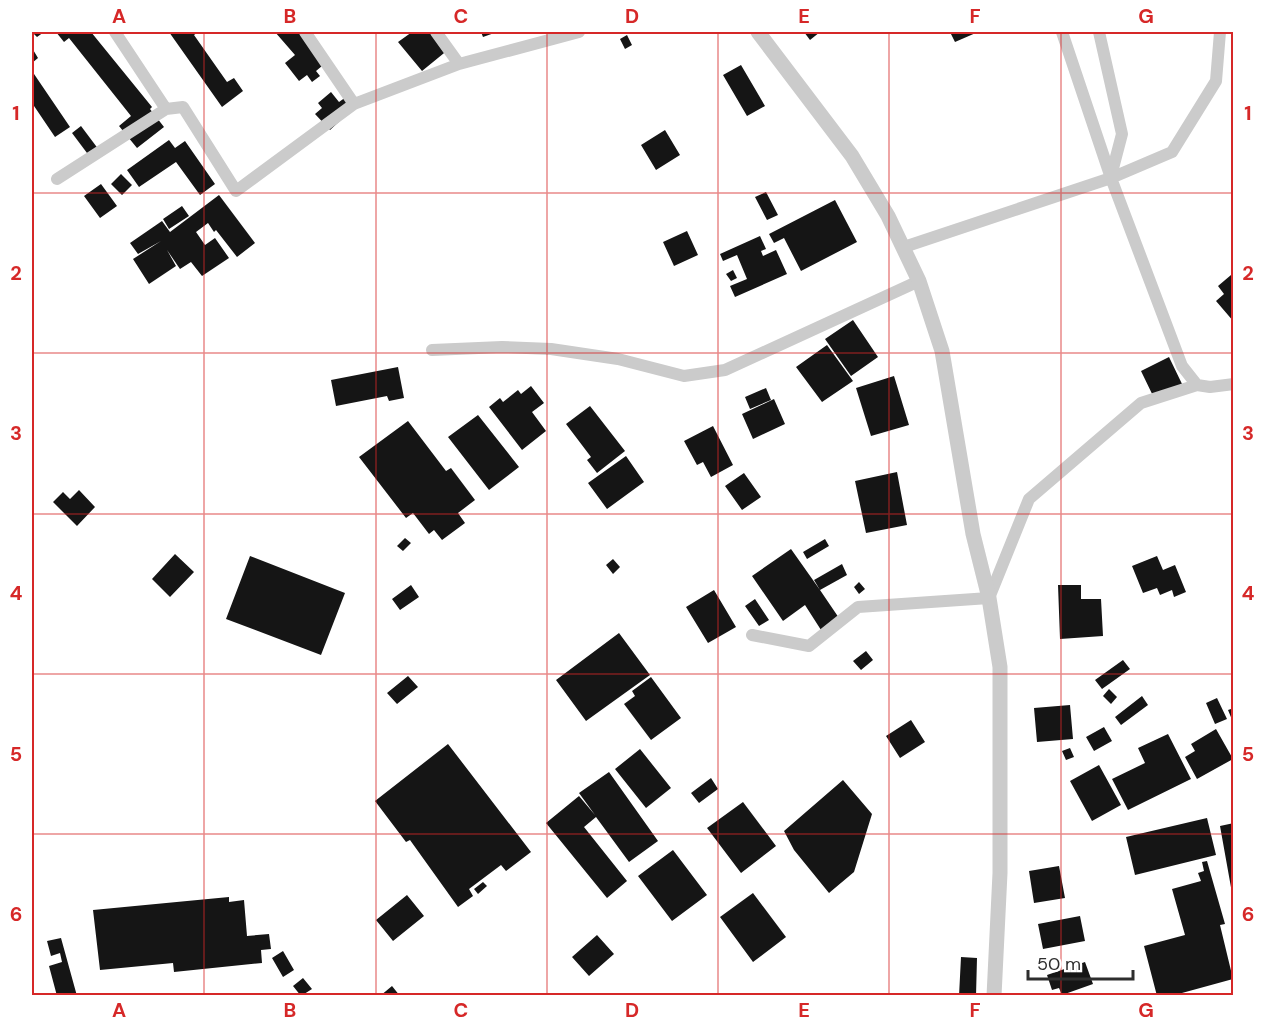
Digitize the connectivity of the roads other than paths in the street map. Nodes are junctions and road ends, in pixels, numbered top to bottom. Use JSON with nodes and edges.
{"nodes":[{"id":1,"x":115,"y":32,"type":"edge"},
{"id":2,"x":305,"y":32,"type":"edge"},
{"id":3,"x":436,"y":32,"type":"edge"},
{"id":4,"x":579,"y":32,"type":"edge"},
{"id":5,"x":758,"y":32,"type":"edge"},
{"id":6,"x":1062,"y":32,"type":"edge"},
{"id":7,"x":1099,"y":32,"type":"edge"},
{"id":8,"x":1220,"y":32,"type":"edge"},
{"id":9,"x":459,"y":64,"type":"junction"},
{"id":10,"x":354,"y":104,"type":"junction"},
{"id":11,"x":166,"y":108,"type":"junction"},
{"id":12,"x":1111,"y":177,"type":"junction"},
{"id":13,"x":57,"y":179,"type":"dead end"},
{"id":14,"x":904,"y":247,"type":"junction"},
{"id":15,"x":919,"y":281,"type":"junction"},
{"id":16,"x":432,"y":350,"type":"dead end"},
{"id":17,"x":1233,"y":384,"type":"edge"},
{"id":18,"x":1197,"y":385,"type":"junction"},
{"id":19,"x":989,"y":598,"type":"junction"},
{"id":20,"x":752,"y":635,"type":"dead end"},
{"id":21,"x":994,"y":996,"type":"edge"}],
"edges":[{"from":1,"to":11,"type":"street"},
{"from":2,"to":10,"type":"street"},
{"from":3,"to":9,"type":"street"},
{"from":4,"to":9,"type":"street"},
{"from":5,"to":14,"type":"street"},
{"from":6,"to":12,"type":"street"},
{"from":7,"to":12,"type":"street"},
{"from":8,"to":12,"type":"street"},
{"from":9,"to":10,"type":"street"},
{"from":10,"to":11,"type":"street"},
{"from":11,"to":13,"type":"street"},
{"from":12,"to":14,"type":"street"},
{"from":12,"to":18,"type":"street"},
{"from":14,"to":15,"type":"street"},
{"from":15,"to":16,"type":"street"},
{"from":15,"to":19,"type":"street"},
{"from":17,"to":18,"type":"street"},
{"from":18,"to":19,"type":"street"},
{"from":19,"to":20,"type":"street"},
{"from":19,"to":21,"type":"street"}]}
